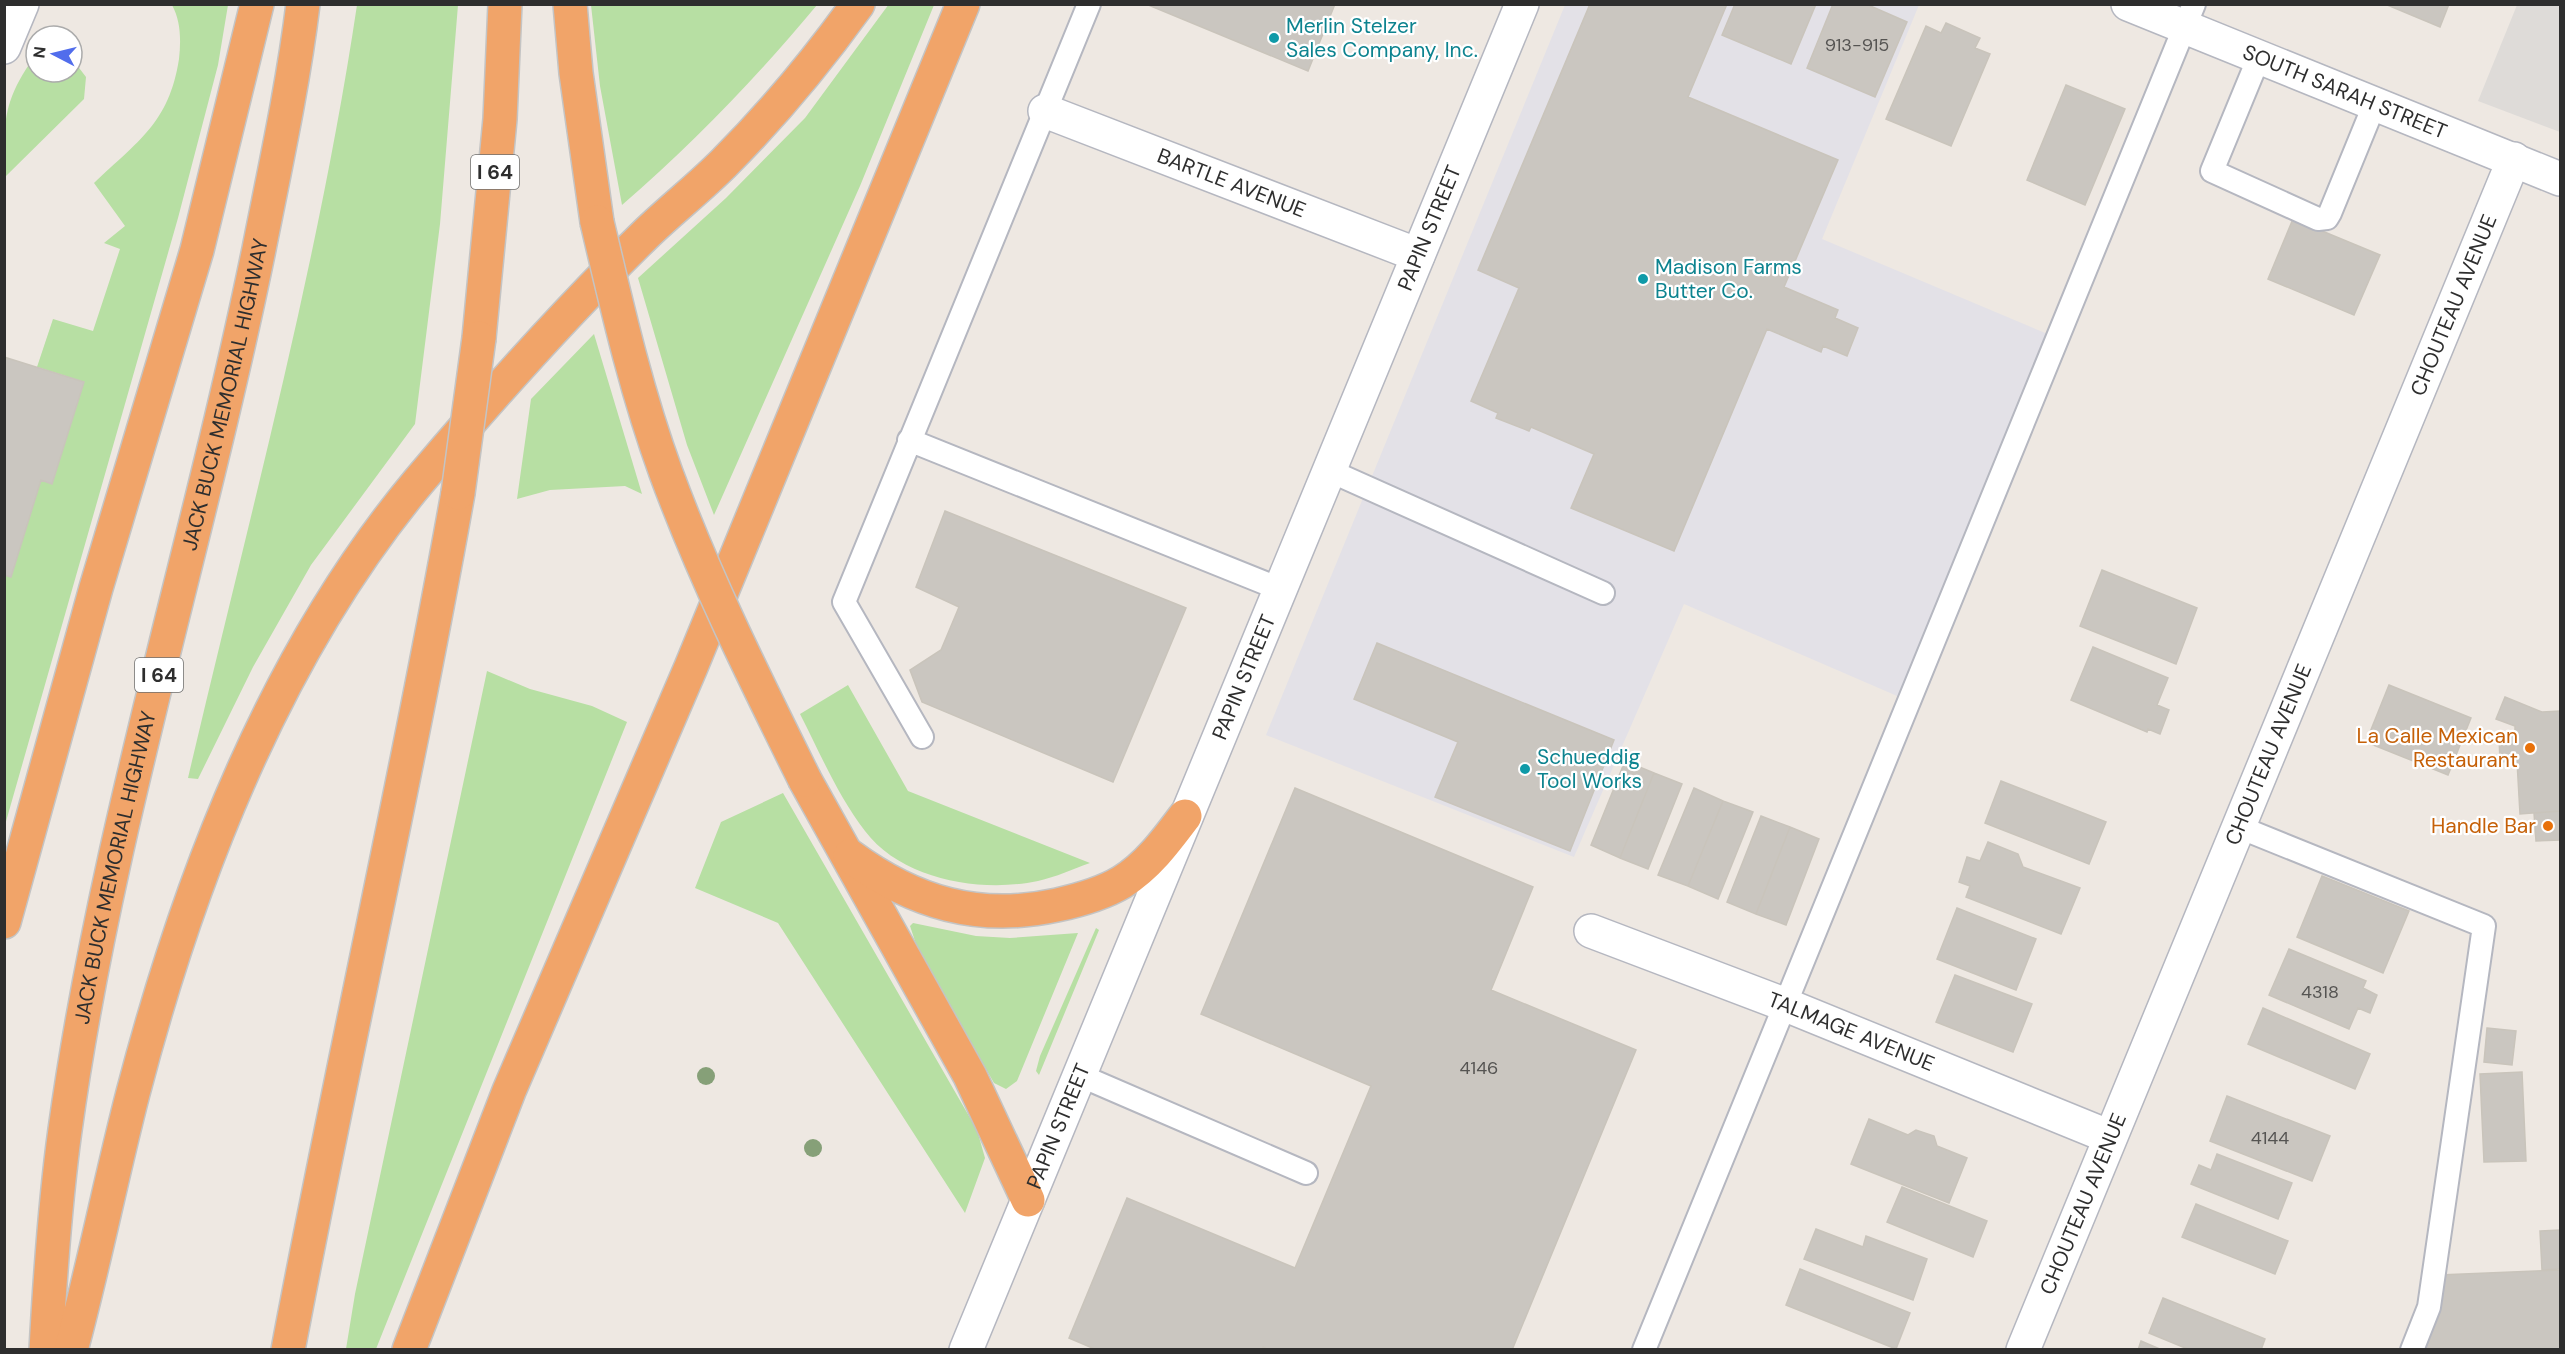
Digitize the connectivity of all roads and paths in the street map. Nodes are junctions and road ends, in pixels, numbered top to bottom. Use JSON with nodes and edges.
{"nodes":[{"id":1,"x":22,"y":4,"type":"edge"},
{"id":2,"x":257,"y":4,"type":"edge"},
{"id":3,"x":303,"y":4,"type":"edge"},
{"id":4,"x":505,"y":4,"type":"edge"},
{"id":5,"x":570,"y":4,"type":"edge"},
{"id":6,"x":858,"y":4,"type":"edge"},
{"id":7,"x":963,"y":4,"type":"edge"},
{"id":8,"x":1089,"y":4,"type":"edge"},
{"id":9,"x":1522,"y":4,"type":"edge"},
{"id":10,"x":2128,"y":4,"type":"edge"},
{"id":11,"x":2189,"y":15,"type":"edge"},
{"id":12,"x":4,"y":46,"type":"edge"},
{"id":13,"x":2259,"y":57,"type":"junction"},
{"id":14,"x":2375,"y":103,"type":"junction"},
{"id":15,"x":1045,"y":111,"type":"junction"},
{"id":16,"x":2514,"y":159,"type":"junction"},
{"id":17,"x":2560,"y":179,"type":"edge"},
{"id":18,"x":1418,"y":255,"type":"junction"},
{"id":19,"x":909,"y":440,"type":"junction"},
{"id":20,"x":1328,"y":470,"type":"junction"},
{"id":21,"x":1280,"y":589,"type":"junction"},
{"id":22,"x":1603,"y":593,"type":"dead end"},
{"id":23,"x":922,"y":737,"type":"dead end"},
{"id":24,"x":1185,"y":816,"type":"junction"},
{"id":25,"x":2238,"y":827,"type":"junction"},
{"id":26,"x":844,"y":851,"type":"junction"},
{"id":27,"x":4,"y":922,"type":"edge"},
{"id":28,"x":1591,"y":931,"type":"dead end"},
{"id":29,"x":1786,"y":1005,"type":"junction"},
{"id":30,"x":1079,"y":1075,"type":"junction"},
{"id":31,"x":2110,"y":1137,"type":"junction"},
{"id":32,"x":1306,"y":1173,"type":"dead end"},
{"id":33,"x":1028,"y":1200,"type":"junction"},
{"id":34,"x":46,"y":1350,"type":"edge"},
{"id":35,"x":71,"y":1350,"type":"edge"},
{"id":36,"x":288,"y":1350,"type":"edge"},
{"id":37,"x":410,"y":1350,"type":"edge"},
{"id":38,"x":966,"y":1350,"type":"edge"},
{"id":39,"x":1644,"y":1350,"type":"edge"},
{"id":40,"x":2023,"y":1350,"type":"edge"},
{"id":41,"x":2412,"y":1350,"type":"edge"}],
"edges":[{"from":1,"to":12,"type":"street"},
{"from":2,"to":27,"type":"highway"},
{"from":3,"to":34,"type":"highway","name":"JACK BUCK MEMORIAL HIGHWAY","number":"I 64"},
{"from":4,"to":36,"type":"highway","number":"I 64","bridge":true},
{"from":5,"to":26,"type":"highway","bridge":true},
{"from":6,"to":35,"type":"highway"},
{"from":7,"to":37,"type":"highway"},
{"from":8,"to":15,"type":"lane"},
{"from":9,"to":18,"type":"street","name":"PAPIN STREET"},
{"from":10,"to":11,"type":"street","name":"SOUTH SARAH STREET"},
{"from":11,"to":13,"type":"street","name":"SOUTH SARAH STREET"},
{"from":11,"to":29,"type":"lane"},
{"from":13,"to":14,"type":"street","name":"SOUTH SARAH STREET"},
{"from":13,"to":14,"type":"lane"},
{"from":14,"to":16,"type":"street","name":"SOUTH SARAH STREET"},
{"from":15,"to":18,"type":"street","name":"BARTLE AVENUE"},
{"from":15,"to":19,"type":"lane"},
{"from":16,"to":17,"type":"street","name":"SOUTH SARAH STREET"},
{"from":16,"to":25,"type":"street","name":"CHOUTEAU AVENUE"},
{"from":18,"to":20,"type":"street","name":"PAPIN STREET"},
{"from":19,"to":21,"type":"lane"},
{"from":19,"to":23,"type":"lane"},
{"from":20,"to":21,"type":"street","name":"PAPIN STREET"},
{"from":20,"to":22,"type":"lane"},
{"from":21,"to":24,"type":"street","name":"PAPIN STREET"},
{"from":24,"to":26,"type":"highway"},
{"from":24,"to":30,"type":"street","name":"PAPIN STREET"},
{"from":25,"to":31,"type":"street","name":"CHOUTEAU AVENUE"},
{"from":25,"to":41,"type":"lane"},
{"from":26,"to":33,"type":"highway"},
{"from":28,"to":29,"type":"street","name":"TALMAGE AVENUE"},
{"from":29,"to":31,"type":"street","name":"TALMAGE AVENUE"},
{"from":29,"to":39,"type":"lane"},
{"from":30,"to":32,"type":"lane"},
{"from":30,"to":33,"type":"street","name":"PAPIN STREET"},
{"from":31,"to":40,"type":"street","name":"CHOUTEAU AVENUE"},
{"from":33,"to":38,"type":"street","name":"PAPIN STREET"}]}
